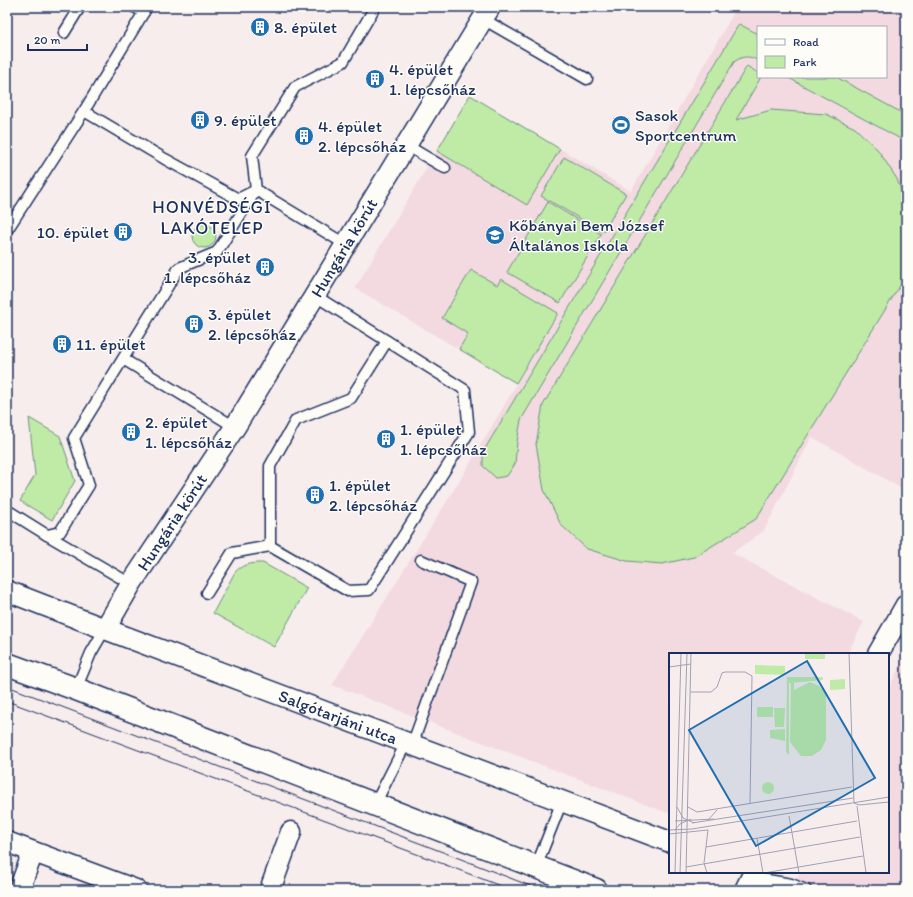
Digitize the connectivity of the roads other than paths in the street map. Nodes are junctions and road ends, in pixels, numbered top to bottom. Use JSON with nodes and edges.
{"nodes":[{"id":1,"x":80,"y":7,"type":"edge"},
{"id":2,"x":134,"y":7,"type":"edge"},
{"id":3,"x":375,"y":7,"type":"edge"},
{"id":4,"x":145,"y":10,"type":"edge"},
{"id":5,"x":486,"y":13,"type":"edge"},
{"id":6,"x":64,"y":33,"type":"dead end"},
{"id":7,"x":587,"y":79,"type":"dead end"},
{"id":8,"x":84,"y":111,"type":"junction"},
{"id":9,"x":406,"y":145,"type":"junction"},
{"id":10,"x":445,"y":168,"type":"dead end"},
{"id":11,"x":256,"y":190,"type":"junction"},
{"id":12,"x":7,"y":230,"type":"edge"},
{"id":13,"x":345,"y":244,"type":"junction"},
{"id":14,"x":314,"y":295,"type":"junction"},
{"id":15,"x":387,"y":341,"type":"junction"},
{"id":16,"x":123,"y":359,"type":"junction"},
{"id":17,"x":235,"y":427,"type":"junction"},
{"id":18,"x":7,"y":510,"type":"edge"},
{"id":19,"x":47,"y":535,"type":"junction"},
{"id":20,"x":270,"y":546,"type":"junction"},
{"id":21,"x":421,"y":560,"type":"dead end"},
{"id":22,"x":132,"y":584,"type":"junction"},
{"id":23,"x":7,"y":591,"type":"edge"},
{"id":24,"x":207,"y":594,"type":"dead end"},
{"id":25,"x":906,"y":605,"type":"edge"},
{"id":26,"x":105,"y":629,"type":"junction"},
{"id":27,"x":879,"y":653,"type":"edge"},
{"id":28,"x":7,"y":664,"type":"edge"},
{"id":29,"x":76,"y":689,"type":"junction"},
{"id":30,"x":409,"y":744,"type":"junction"},
{"id":31,"x":562,"y":801,"type":"junction"},
{"id":32,"x":375,"y":804,"type":"junction"},
{"id":33,"x":291,"y":832,"type":"dead end"},
{"id":34,"x":7,"y":842,"type":"edge"},
{"id":35,"x":669,"y":842,"type":"edge"},
{"id":36,"x":33,"y":852,"type":"junction"},
{"id":37,"x":536,"y":867,"type":"junction"},
{"id":38,"x":748,"y":878,"type":"edge"},
{"id":39,"x":19,"y":890,"type":"edge"},
{"id":40,"x":136,"y":890,"type":"edge"},
{"id":41,"x":270,"y":890,"type":"edge"},
{"id":42,"x":596,"y":890,"type":"edge"},
{"id":43,"x":766,"y":890,"type":"edge"},
{"id":44,"x":806,"y":890,"type":"edge"}],
"edges":[{"from":1,"to":6,"type":"lane"},
{"from":2,"to":4,"type":"lane"},
{"from":3,"to":11,"type":"lane"},
{"from":4,"to":8,"type":"lane"},
{"from":5,"to":7,"type":"lane"},
{"from":5,"to":9,"type":"street","name":"Hungária körút"},
{"from":8,"to":11,"type":"lane"},
{"from":8,"to":12,"type":"lane"},
{"from":9,"to":10,"type":"lane"},
{"from":9,"to":13,"type":"street","name":"Hungária körút"},
{"from":11,"to":13,"type":"lane"},
{"from":11,"to":16,"type":"lane"},
{"from":13,"to":14,"type":"street","name":"Hungária körút"},
{"from":14,"to":15,"type":"lane"},
{"from":14,"to":17,"type":"street","name":"Hungária körút"},
{"from":15,"to":20,"type":"lane"},
{"from":15,"to":20,"type":"lane"},
{"from":16,"to":17,"type":"lane"},
{"from":16,"to":19,"type":"lane"},
{"from":17,"to":22,"type":"street","name":"Hungária körút"},
{"from":18,"to":19,"type":"lane"},
{"from":19,"to":22,"type":"lane"},
{"from":20,"to":24,"type":"lane"},
{"from":21,"to":30,"type":"lane"},
{"from":22,"to":26,"type":"street","name":"Hungária körút"},
{"from":23,"to":26,"type":"street","name":"Salgótarjáni utca"},
{"from":25,"to":27,"type":"street"},
{"from":26,"to":29,"type":"lane"},
{"from":26,"to":30,"type":"street","name":"Salgótarjáni utca"},
{"from":28,"to":29,"type":"street"},
{"from":29,"to":32,"type":"street"},
{"from":30,"to":31,"type":"street","name":"Salgótarjáni utca"},
{"from":30,"to":32,"type":"lane"},
{"from":31,"to":35,"type":"street","name":"Salgótarjáni utca"},
{"from":31,"to":37,"type":"lane"},
{"from":32,"to":37,"type":"street"},
{"from":33,"to":41,"type":"street"},
{"from":34,"to":36,"type":"street"},
{"from":36,"to":39,"type":"street"},
{"from":36,"to":40,"type":"street"},
{"from":37,"to":42,"type":"street"},
{"from":38,"to":43,"type":"lane"},
{"from":38,"to":44,"type":"lane"}]}
